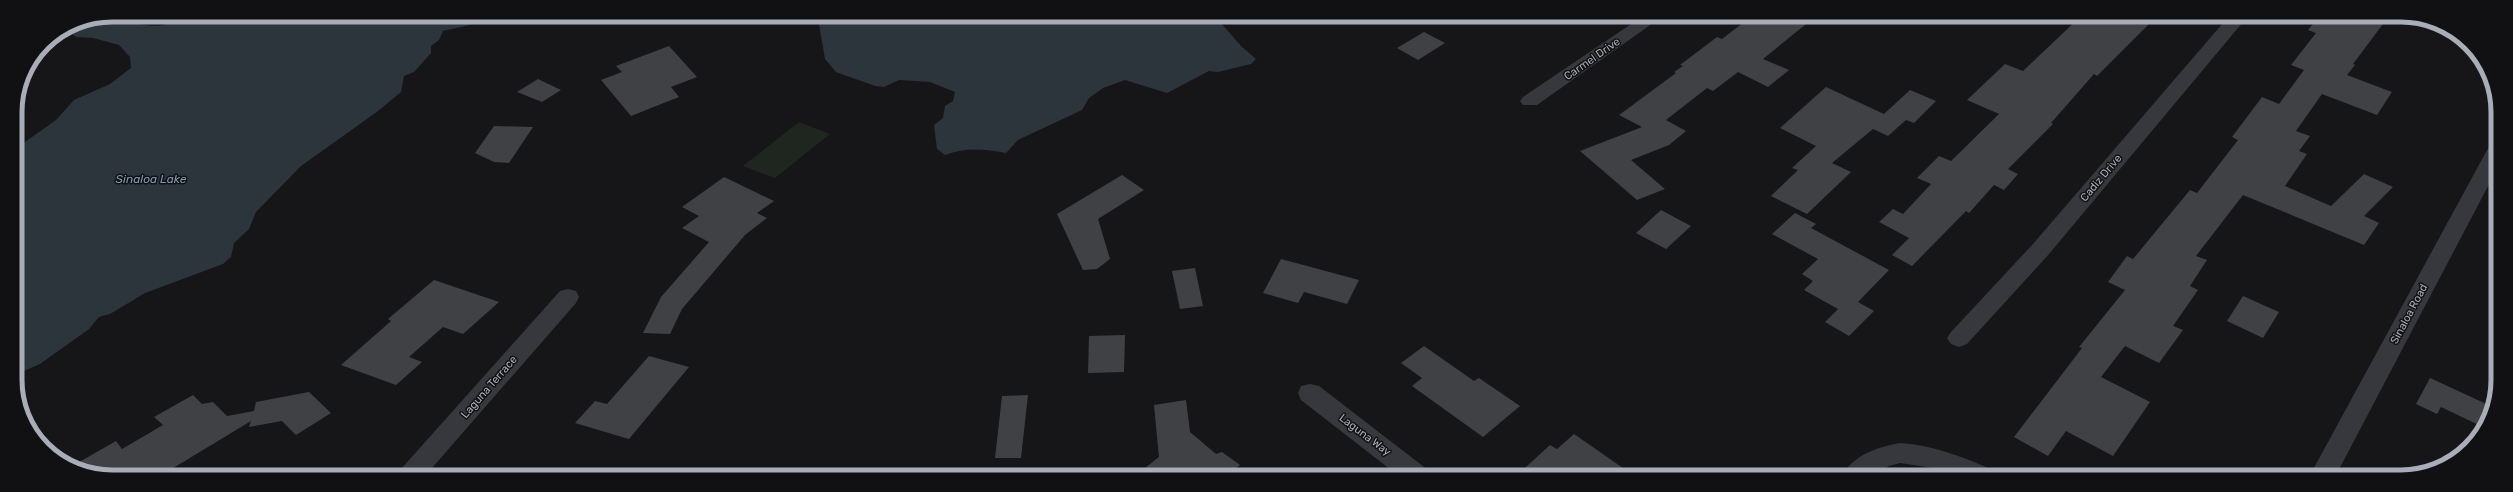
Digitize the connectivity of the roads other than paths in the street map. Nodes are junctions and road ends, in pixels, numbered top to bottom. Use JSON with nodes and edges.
{"nodes":[{"id":1,"x":1645,"y":22,"type":"edge"},
{"id":2,"x":2234,"y":22,"type":"edge"},
{"id":3,"x":1530,"y":101,"type":"dead end"},
{"id":4,"x":2491,"y":161,"type":"edge"},
{"id":5,"x":568,"y":297,"type":"dead end"},
{"id":6,"x":1959,"y":338,"type":"dead end"},
{"id":7,"x":1310,"y":393,"type":"dead end"},
{"id":8,"x":415,"y":470,"type":"edge"},
{"id":9,"x":1411,"y":470,"type":"edge"},
{"id":10,"x":1862,"y":470,"type":"edge"},
{"id":11,"x":1966,"y":470,"type":"edge"},
{"id":12,"x":2326,"y":470,"type":"edge"}],
"edges":[{"from":1,"to":3,"type":"street","name":"Carmel Drive"},
{"from":2,"to":6,"type":"street","name":"Cadiz Drive"},
{"from":4,"to":12,"type":"street","name":"Sinaloa Road"},
{"from":5,"to":8,"type":"street","name":"Laguna Terrace"},
{"from":7,"to":9,"type":"street","name":"Laguna Way"},
{"from":10,"to":11,"type":"street"}]}
